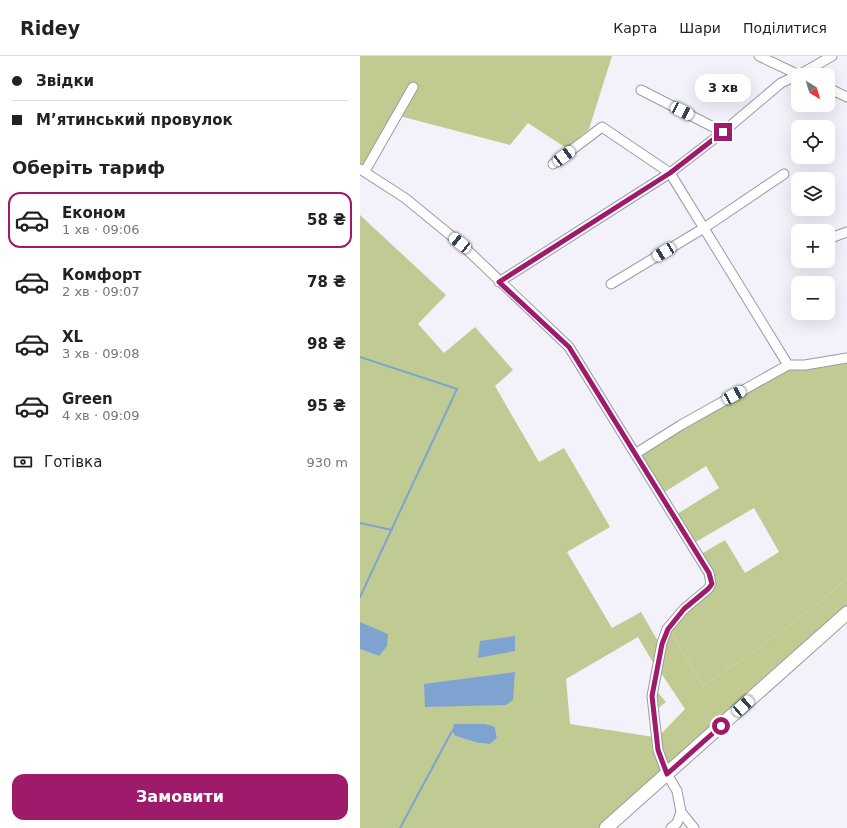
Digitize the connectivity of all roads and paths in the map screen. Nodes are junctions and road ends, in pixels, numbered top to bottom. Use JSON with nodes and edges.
{"nodes":[{"id":1,"x":759,"y":56,"type":"edge"},
{"id":2,"x":832,"y":56,"type":"edge"},
{"id":3,"x":811,"y":68,"type":"edge"},
{"id":4,"x":791,"y":71,"type":"edge"},
{"id":5,"x":791,"y":79,"type":"edge"},
{"id":6,"x":413,"y":87,"type":"dead end"},
{"id":7,"x":641,"y":90,"type":"dead end"},
{"id":8,"x":835,"y":91,"type":"edge"},
{"id":9,"x":847,"y":97,"type":"edge"},
{"id":10,"x":723,"y":132,"type":"junction"},
{"id":11,"x":553,"y":164,"type":"dead end"},
{"id":12,"x":363,"y":170,"type":"edge"},
{"id":13,"x":670,"y":173,"type":"junction"},
{"id":14,"x":784,"y":174,"type":"dead end"},
{"id":15,"x":704,"y":228,"type":"junction"},
{"id":16,"x":847,"y":232,"type":"edge"},
{"id":17,"x":835,"y":236,"type":"edge"},
{"id":18,"x":499,"y":282,"type":"junction"},
{"id":19,"x":611,"y":284,"type":"dead end"},
{"id":20,"x":847,"y":358,"type":"edge"},
{"id":21,"x":788,"y":365,"type":"junction"},
{"id":22,"x":635,"y":454,"type":"junction"},
{"id":23,"x":847,"y":613,"type":"edge"},
{"id":24,"x":667,"y":774,"type":"junction"},
{"id":25,"x":681,"y":812,"type":"junction"},
{"id":26,"x":606,"y":828,"type":"edge"},
{"id":27,"x":671,"y":828,"type":"edge"},
{"id":28,"x":694,"y":828,"type":"edge"}],
"edges":[{"from":1,"to":4,"type":"street"},
{"from":2,"to":3,"type":"street"},
{"from":5,"to":10,"type":"street"},
{"from":6,"to":12,"type":"street"},
{"from":7,"to":10,"type":"street"},
{"from":8,"to":9,"type":"street"},
{"from":10,"to":13,"type":"street"},
{"from":11,"to":13,"type":"street"},
{"from":12,"to":18,"type":"street"},
{"from":13,"to":15,"type":"street"},
{"from":13,"to":18,"type":"street"},
{"from":14,"to":15,"type":"street"},
{"from":15,"to":19,"type":"street"},
{"from":15,"to":21,"type":"street"},
{"from":16,"to":17,"type":"street"},
{"from":18,"to":22,"type":"street"},
{"from":20,"to":21,"type":"street"},
{"from":21,"to":22,"type":"street"},
{"from":22,"to":24,"type":"street"},
{"from":23,"to":24,"type":"highway"},
{"from":24,"to":25,"type":"street"},
{"from":24,"to":26,"type":"highway"},
{"from":25,"to":27,"type":"street"},
{"from":25,"to":28,"type":"street"}]}
